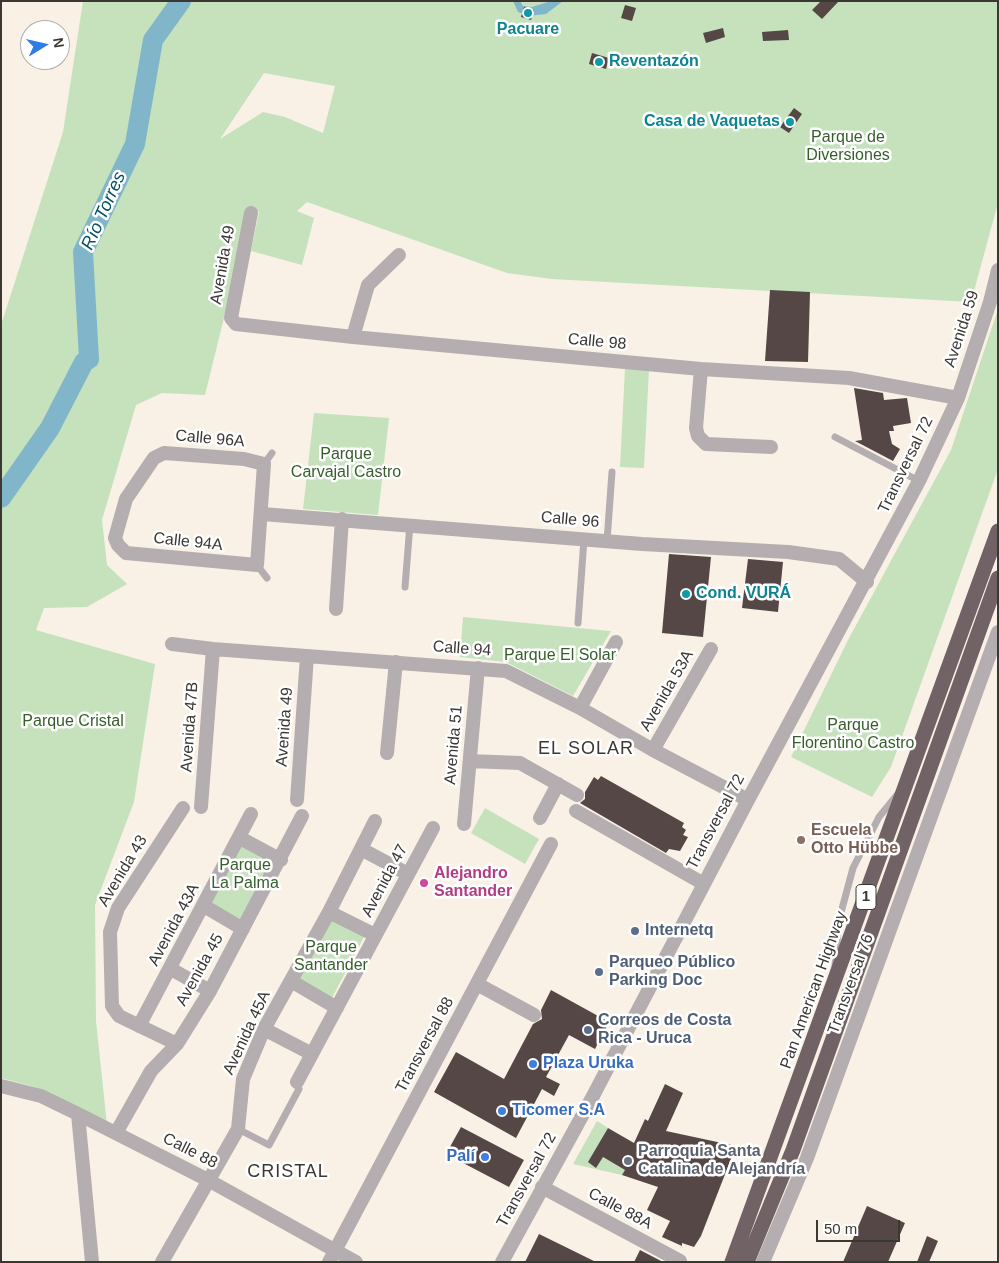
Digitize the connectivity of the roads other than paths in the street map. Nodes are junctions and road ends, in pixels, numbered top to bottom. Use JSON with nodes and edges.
{"nodes":[{"id":1,"x":251,"y":213,"type":"dead end"},
{"id":2,"x":398,"y":255,"type":"dead end"},
{"id":3,"x":998,"y":270,"type":"edge"},
{"id":4,"x":233,"y":322,"type":"joint"},
{"id":5,"x":353,"y":337,"type":"junction"},
{"id":6,"x":701,"y":369,"type":"junction"},
{"id":7,"x":958,"y":398,"type":"junction"},
{"id":8,"x":835,"y":437,"type":"dead end"},
{"id":9,"x":771,"y":447,"type":"dead end"},
{"id":10,"x":612,"y":472,"type":"dead end"},
{"id":11,"x":919,"y":481,"type":"junction"},
{"id":12,"x":262,"y":514,"type":"junction"},
{"id":13,"x":342,"y":519,"type":"junction"},
{"id":14,"x":410,"y":524,"type":"junction"},
{"id":15,"x":998,"y":531,"type":"edge"},
{"id":16,"x":584,"y":539,"type":"junction"},
{"id":17,"x":607,"y":541,"type":"junction"},
{"id":18,"x":118,"y":545,"type":"joint"},
{"id":19,"x":257,"y":565,"type":"junction"},
{"id":20,"x":268,"y":578,"type":"dead end"},
{"id":21,"x":998,"y":578,"type":"edge"},
{"id":22,"x":867,"y":582,"type":"junction"},
{"id":23,"x":405,"y":587,"type":"dead end"},
{"id":24,"x":336,"y":609,"type":"dead end"},
{"id":25,"x":578,"y":623,"type":"dead end"},
{"id":26,"x":998,"y":632,"type":"edge"},
{"id":27,"x":616,"y":642,"type":"dead end"},
{"id":28,"x":172,"y":644,"type":"dead end"},
{"id":29,"x":213,"y":649,"type":"junction"},
{"id":30,"x":711,"y":649,"type":"dead end"},
{"id":31,"x":307,"y":656,"type":"junction"},
{"id":32,"x":396,"y":662,"type":"junction"},
{"id":33,"x":478,"y":668,"type":"junction"},
{"id":34,"x":580,"y":708,"type":"junction"},
{"id":35,"x":653,"y":750,"type":"junction"},
{"id":36,"x":387,"y":753,"type":"dead end"},
{"id":37,"x":470,"y":761,"type":"junction"},
{"id":38,"x":558,"y":784,"type":"junction"},
{"id":39,"x":907,"y":784,"type":"junction"},
{"id":40,"x":577,"y":795,"type":"dead end"},
{"id":41,"x":298,"y":800,"type":"dead end"},
{"id":42,"x":748,"y":800,"type":"junction"},
{"id":43,"x":201,"y":807,"type":"dead end"},
{"id":44,"x":183,"y":808,"type":"dead end"},
{"id":45,"x":576,"y":811,"type":"dead end"},
{"id":46,"x":252,"y":814,"type":"dead end"},
{"id":47,"x":302,"y":816,"type":"dead end"},
{"id":48,"x":540,"y":818,"type":"dead end"},
{"id":49,"x":375,"y":821,"type":"dead end"},
{"id":50,"x":464,"y":824,"type":"dead end"},
{"id":51,"x":433,"y":828,"type":"dead end"},
{"id":52,"x":240,"y":838,"type":"junction"},
{"id":53,"x":551,"y":844,"type":"dead end"},
{"id":54,"x":360,"y":849,"type":"junction"},
{"id":55,"x":281,"y":860,"type":"junction"},
{"id":56,"x":408,"y":874,"type":"junction"},
{"id":57,"x":704,"y":884,"type":"junction"},
{"id":58,"x":204,"y":906,"type":"junction"},
{"id":59,"x":329,"y":912,"type":"junction"},
{"id":60,"x":244,"y":929,"type":"junction"},
{"id":61,"x":375,"y":935,"type":"junction"},
{"id":62,"x":171,"y":969,"type":"junction"},
{"id":63,"x":291,"y":980,"type":"junction"},
{"id":64,"x":835,"y":983,"type":"junction"},
{"id":65,"x":477,"y":984,"type":"junction"},
{"id":66,"x":210,"y":991,"type":"junction"},
{"id":67,"x":337,"y":1008,"type":"junction"},
{"id":68,"x":534,"y":1015,"type":"dead end"},
{"id":69,"x":139,"y":1026,"type":"junction"},
{"id":70,"x":264,"y":1029,"type":"junction"},
{"id":71,"x":177,"y":1044,"type":"junction"},
{"id":72,"x":312,"y":1054,"type":"junction"},
{"id":73,"x":1,"y":1086,"type":"edge"},
{"id":74,"x":298,"y":1086,"type":"joint"},
{"id":75,"x":78,"y":1114,"type":"junction"},
{"id":76,"x":238,"y":1129,"type":"junction"},
{"id":77,"x":116,"y":1133,"type":"junction"},
{"id":78,"x":208,"y":1180,"type":"junction"},
{"id":79,"x":542,"y":1187,"type":"junction"},
{"id":80,"x":332,"y":1256,"type":"edge"},
{"id":81,"x":680,"y":1261,"type":"edge"},
{"id":82,"x":92,"y":1262,"type":"edge"},
{"id":83,"x":162,"y":1262,"type":"edge"},
{"id":84,"x":356,"y":1262,"type":"edge"},
{"id":85,"x":502,"y":1262,"type":"edge"},
{"id":86,"x":732,"y":1262,"type":"edge"},
{"id":87,"x":747,"y":1262,"type":"edge"},
{"id":88,"x":763,"y":1262,"type":"edge"}],
"edges":[{"from":1,"to":4,"type":"street","name":"Avenida 49"},
{"from":2,"to":5,"type":"street"},
{"from":3,"to":7,"type":"street","name":"Avenida 59"},
{"from":4,"to":5,"type":"street","name":"Calle 98"},
{"from":5,"to":6,"type":"street","name":"Calle 98"},
{"from":6,"to":7,"type":"street","name":"Calle 98"},
{"from":6,"to":9,"type":"street"},
{"from":7,"to":11,"type":"street","name":"Transversal 72"},
{"from":8,"to":11,"type":"lane"},
{"from":10,"to":17,"type":"lane"},
{"from":11,"to":22,"type":"street","name":"Transversal 72"},
{"from":12,"to":13,"type":"street","name":"Calle 96"},
{"from":12,"to":18,"type":"street","name":"Calle 96A"},
{"from":12,"to":19,"type":"street"},
{"from":13,"to":14,"type":"street","name":"Calle 96"},
{"from":13,"to":24,"type":"street"},
{"from":14,"to":16,"type":"street","name":"Calle 96"},
{"from":14,"to":23,"type":"lane"},
{"from":15,"to":39,"type":"highway","name":"Pan American Highway","number":"1"},
{"from":16,"to":17,"type":"street","name":"Calle 96"},
{"from":16,"to":25,"type":"lane"},
{"from":17,"to":22,"type":"street","name":"Calle 96"},
{"from":18,"to":19,"type":"street","name":"Calle 94A"},
{"from":19,"to":20,"type":"lane"},
{"from":21,"to":87,"type":"highway","number":"1"},
{"from":22,"to":42,"type":"street","name":"Transversal 72"},
{"from":26,"to":88,"type":"street","name":"Transversal 76"},
{"from":27,"to":34,"type":"street"},
{"from":28,"to":29,"type":"street","name":"Calle 94"},
{"from":29,"to":31,"type":"street","name":"Calle 94"},
{"from":29,"to":43,"type":"street","name":"Avenida 47B"},
{"from":30,"to":35,"type":"street","name":"Avenida 53A"},
{"from":31,"to":32,"type":"street","name":"Calle 94"},
{"from":31,"to":41,"type":"street","name":"Avenida 49"},
{"from":32,"to":33,"type":"street","name":"Calle 94"},
{"from":32,"to":36,"type":"street"},
{"from":33,"to":34,"type":"street","name":"Calle 94"},
{"from":33,"to":37,"type":"street","name":"Avenida 51"},
{"from":34,"to":35,"type":"street","name":"Calle 94"},
{"from":35,"to":42,"type":"street","name":"Calle 94"},
{"from":37,"to":38,"type":"street"},
{"from":37,"to":50,"type":"street","name":"Avenida 51"},
{"from":38,"to":40,"type":"street"},
{"from":38,"to":48,"type":"street"},
{"from":39,"to":64,"type":"highway","name":"Pan American Highway","number":"1"},
{"from":39,"to":64,"type":"lane"},
{"from":42,"to":57,"type":"street","name":"Transversal 72"},
{"from":44,"to":69,"type":"street","name":"Avenida 43"},
{"from":45,"to":57,"type":"street"},
{"from":46,"to":52,"type":"street","name":"Avenida 43A"},
{"from":47,"to":55,"type":"street","name":"Avenida 45"},
{"from":49,"to":54,"type":"street","name":"Avenida 45A"},
{"from":51,"to":56,"type":"street","name":"Avenida 47"},
{"from":52,"to":55,"type":"street"},
{"from":52,"to":58,"type":"street","name":"Avenida 43A"},
{"from":53,"to":65,"type":"street","name":"Transversal 88"},
{"from":54,"to":56,"type":"street"},
{"from":54,"to":59,"type":"street","name":"Avenida 45A"},
{"from":55,"to":60,"type":"street","name":"Avenida 45"},
{"from":56,"to":61,"type":"street","name":"Avenida 47"},
{"from":57,"to":79,"type":"street","name":"Transversal 72"},
{"from":58,"to":60,"type":"street"},
{"from":58,"to":62,"type":"street","name":"Avenida 43A"},
{"from":59,"to":61,"type":"street"},
{"from":59,"to":63,"type":"street","name":"Avenida 45A"},
{"from":60,"to":66,"type":"street","name":"Avenida 45"},
{"from":61,"to":67,"type":"street","name":"Avenida 47"},
{"from":62,"to":66,"type":"street"},
{"from":62,"to":69,"type":"street","name":"Avenida 43A"},
{"from":63,"to":67,"type":"street"},
{"from":63,"to":70,"type":"street","name":"Avenida 45A"},
{"from":64,"to":86,"type":"highway","name":"Pan American Highway","number":"1"},
{"from":65,"to":68,"type":"street"},
{"from":65,"to":80,"type":"street","name":"Transversal 88"},
{"from":66,"to":71,"type":"street","name":"Avenida 45"},
{"from":67,"to":72,"type":"street","name":"Avenida 47"},
{"from":69,"to":71,"type":"street"},
{"from":70,"to":72,"type":"street"},
{"from":70,"to":76,"type":"street","name":"Avenida 45A"},
{"from":71,"to":77,"type":"street","name":"Avenida 45"},
{"from":72,"to":74,"type":"street","name":"Avenida 47"},
{"from":73,"to":75,"type":"street","name":"Calle 88"},
{"from":74,"to":76,"type":"lane"},
{"from":75,"to":77,"type":"street","name":"Calle 88"},
{"from":75,"to":82,"type":"street"},
{"from":76,"to":78,"type":"street","name":"Avenida 45A"},
{"from":77,"to":78,"type":"street","name":"Calle 88"},
{"from":78,"to":80,"type":"street","name":"Calle 88"},
{"from":78,"to":83,"type":"street","name":"Avenida 45A"},
{"from":79,"to":81,"type":"street","name":"Calle 88A"},
{"from":79,"to":85,"type":"street","name":"Transversal 72"},
{"from":80,"to":84,"type":"street","name":"Calle 88"}]}
